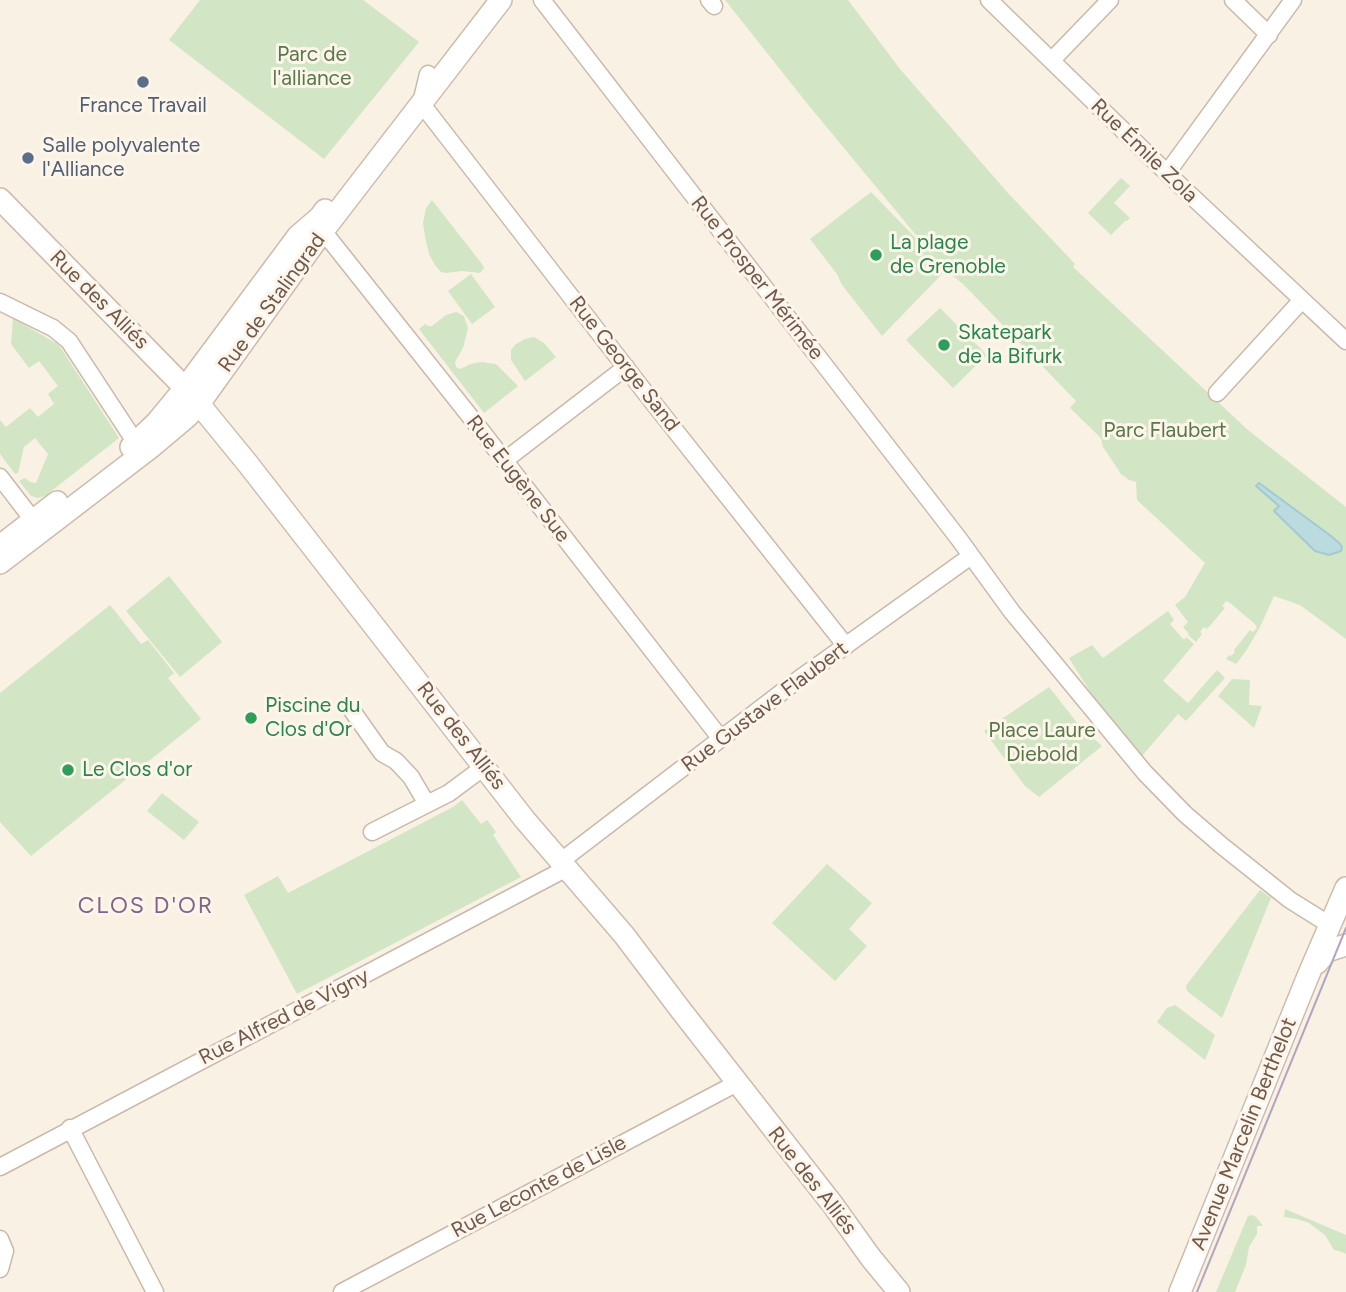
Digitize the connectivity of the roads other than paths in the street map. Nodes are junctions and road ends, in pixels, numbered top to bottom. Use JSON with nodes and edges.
{"nodes":[{"id":1,"x":486,"y":0,"type":"edge"},
{"id":2,"x":501,"y":0,"type":"edge"},
{"id":3,"x":542,"y":0,"type":"edge"},
{"id":4,"x":989,"y":0,"type":"edge"},
{"id":5,"x":1110,"y":0,"type":"edge"},
{"id":6,"x":1233,"y":0,"type":"edge"},
{"id":7,"x":1293,"y":0,"type":"edge"},
{"id":8,"x":1266,"y":39,"type":"junction"},
{"id":9,"x":1052,"y":60,"type":"junction"},
{"id":10,"x":428,"y":75,"type":"junction"},
{"id":11,"x":421,"y":103,"type":"junction"},
{"id":12,"x":1167,"y":173,"type":"junction"},
{"id":13,"x":0,"y":200,"type":"edge"},
{"id":14,"x":321,"y":224,"type":"junction"},
{"id":15,"x":1302,"y":300,"type":"junction"},
{"id":16,"x":0,"y":302,"type":"edge"},
{"id":17,"x":1346,"y":341,"type":"edge"},
{"id":18,"x":626,"y":368,"type":"junction"},
{"id":19,"x":1217,"y":393,"type":"dead end"},
{"id":20,"x":192,"y":396,"type":"junction"},
{"id":21,"x":136,"y":443,"type":"junction"},
{"id":22,"x":504,"y":461,"type":"junction"},
{"id":23,"x":0,"y":477,"type":"edge"},
{"id":24,"x":33,"y":520,"type":"junction"},
{"id":25,"x":0,"y":546,"type":"edge"},
{"id":26,"x":971,"y":556,"type":"junction"},
{"id":27,"x":0,"y":563,"type":"edge"},
{"id":28,"x":846,"y":646,"type":"junction"},
{"id":29,"x":351,"y":709,"type":"dead end"},
{"id":30,"x":721,"y":739,"type":"junction"},
{"id":31,"x":484,"y":767,"type":"junction"},
{"id":32,"x":427,"y":804,"type":"junction"},
{"id":33,"x":372,"y":832,"type":"dead end"},
{"id":34,"x":564,"y":865,"type":"junction"},
{"id":35,"x":1346,"y":888,"type":"edge"},
{"id":36,"x":1334,"y":932,"type":"edge"},
{"id":37,"x":1346,"y":945,"type":"edge"},
{"id":38,"x":1308,"y":976,"type":"junction"},
{"id":39,"x":737,"y":1083,"type":"junction"},
{"id":40,"x":70,"y":1128,"type":"junction"},
{"id":41,"x":0,"y":1167,"type":"edge"},
{"id":42,"x":0,"y":1239,"type":"edge"},
{"id":43,"x":0,"y":1269,"type":"edge"},
{"id":44,"x":155,"y":1292,"type":"edge"},
{"id":45,"x":342,"y":1292,"type":"edge"},
{"id":46,"x":899,"y":1292,"type":"edge"},
{"id":47,"x":1180,"y":1292,"type":"edge"}],
"edges":[{"from":1,"to":10,"type":"main road","name":"Rue de Stalingrad"},
{"from":2,"to":11,"type":"main road","name":"Rue de Stalingrad"},
{"from":3,"to":26,"type":"street","name":"Rue Prosper Mérimée"},
{"from":4,"to":9,"type":"street","name":"Rue Émile Zola"},
{"from":5,"to":9,"type":"street"},
{"from":6,"to":8,"type":"street"},
{"from":7,"to":8,"type":"street"},
{"from":8,"to":12,"type":"street"},
{"from":9,"to":12,"type":"street","name":"Rue Émile Zola"},
{"from":10,"to":11,"type":"street"},
{"from":10,"to":14,"type":"main road","name":"Rue de Stalingrad"},
{"from":11,"to":14,"type":"main road","name":"Rue de Stalingrad"},
{"from":11,"to":18,"type":"street","name":"Rue George Sand"},
{"from":12,"to":15,"type":"street","name":"Rue Émile Zola"},
{"from":13,"to":20,"type":"main road","name":"Rue des Alliés"},
{"from":14,"to":20,"type":"main road","name":"Rue de Stalingrad"},
{"from":14,"to":22,"type":"street","name":"Rue Eugène Sue"},
{"from":15,"to":17,"type":"street","name":"Rue Émile Zola"},
{"from":15,"to":19,"type":"street"},
{"from":16,"to":21,"type":"street"},
{"from":18,"to":22,"type":"street"},
{"from":18,"to":28,"type":"street","name":"Rue George Sand"},
{"from":20,"to":21,"type":"main road","name":"Rue de Stalingrad"},
{"from":20,"to":27,"type":"main road","name":"Rue de Stalingrad"},
{"from":20,"to":31,"type":"main road","name":"Rue des Alliés"},
{"from":21,"to":24,"type":"main road","name":"Rue de Stalingrad"},
{"from":22,"to":30,"type":"street","name":"Rue Eugène Sue"},
{"from":23,"to":24,"type":"street"},
{"from":24,"to":25,"type":"main road","name":"Rue de Stalingrad"},
{"from":26,"to":28,"type":"street","name":"Rue Gustave Flaubert"},
{"from":26,"to":36,"type":"street","name":"Rue Prosper Mérimée"},
{"from":28,"to":30,"type":"street","name":"Rue Gustave Flaubert"},
{"from":29,"to":32,"type":"street"},
{"from":30,"to":34,"type":"street","name":"Rue Gustave Flaubert"},
{"from":31,"to":32,"type":"street"},
{"from":31,"to":34,"type":"main road","name":"Rue des Alliés"},
{"from":32,"to":33,"type":"street"},
{"from":34,"to":39,"type":"main road","name":"Rue des Alliés"},
{"from":34,"to":40,"type":"street","name":"Rue Alfred de Vigny"},
{"from":35,"to":36,"type":"main road","name":"Avenue Marcelin Berthelot"},
{"from":36,"to":38,"type":"main road","name":"Avenue Marcelin Berthelot"},
{"from":37,"to":38,"type":"main road","name":"Avenue Marcelin Berthelot"},
{"from":38,"to":47,"type":"main road","name":"Avenue Marcelin Berthelot"},
{"from":39,"to":45,"type":"street","name":"Rue Leconte de Lisle"},
{"from":39,"to":46,"type":"main road","name":"Rue des Alliés"},
{"from":40,"to":41,"type":"street","name":"Rue Alfred de Vigny"},
{"from":40,"to":44,"type":"street"},
{"from":42,"to":43,"type":"street"}]}
